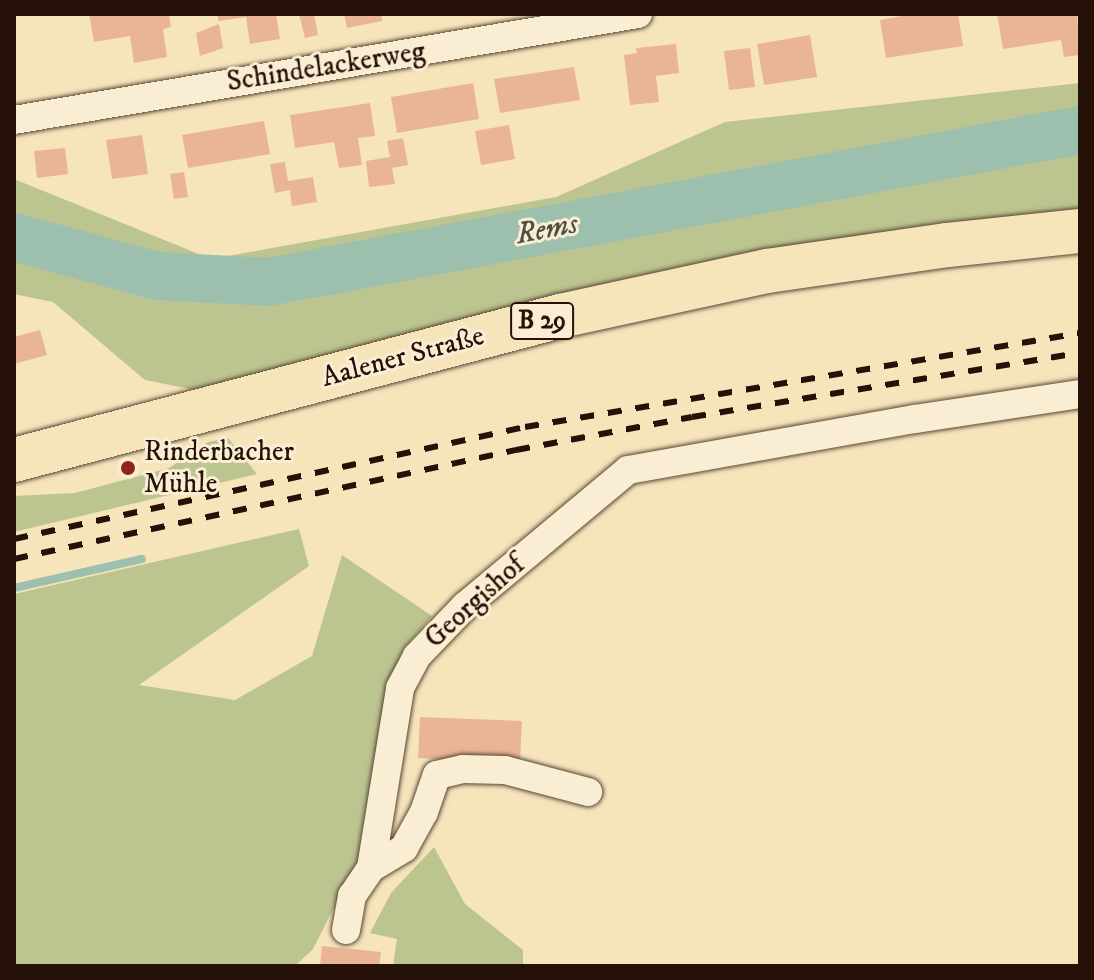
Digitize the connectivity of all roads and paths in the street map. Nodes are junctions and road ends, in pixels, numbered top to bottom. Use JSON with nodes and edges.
{"nodes":[{"id":1,"x":638,"y":14,"type":"edge"},
{"id":2,"x":14,"y":120,"type":"edge"},
{"id":3,"x":1080,"y":231,"type":"edge"},
{"id":4,"x":1080,"y":394,"type":"edge"},
{"id":5,"x":14,"y":460,"type":"edge"},
{"id":6,"x":588,"y":792,"type":"dead end"},
{"id":7,"x":371,"y":868,"type":"junction"},
{"id":8,"x":346,"y":930,"type":"dead end"}],
"edges":[{"from":1,"to":2,"type":"street","name":"Schindelackerweg"},
{"from":3,"to":5,"type":"main road","name":"Aalener Straße","number":"B 29"},
{"from":4,"to":7,"type":"street","name":"Georgishof"},
{"from":6,"to":7,"type":"street","name":"Georgishof"},
{"from":7,"to":8,"type":"street","name":"Georgishof"}]}
